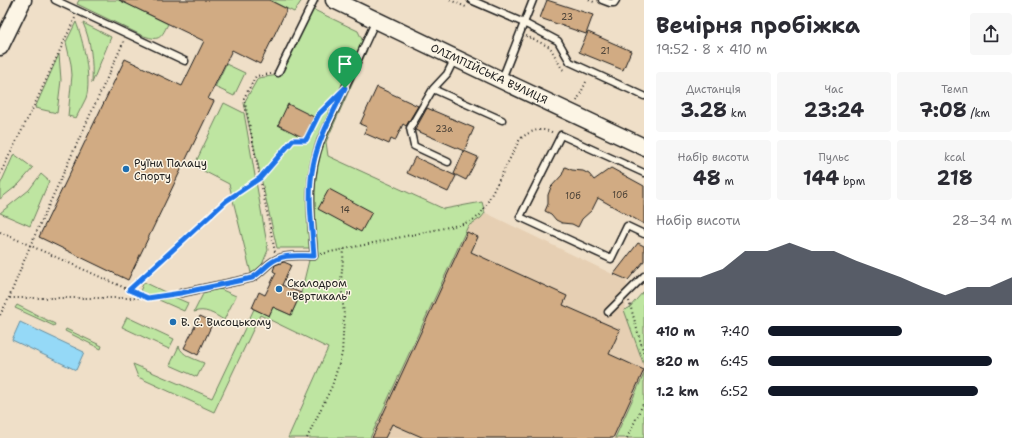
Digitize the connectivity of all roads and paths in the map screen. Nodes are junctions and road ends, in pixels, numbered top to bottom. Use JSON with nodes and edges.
{"nodes":[{"id":1,"x":23,"y":0,"type":"edge"},
{"id":2,"x":55,"y":0,"type":"edge"},
{"id":3,"x":314,"y":0,"type":"edge"},
{"id":4,"x":334,"y":0,"type":"edge"},
{"id":5,"x":471,"y":0,"type":"edge"},
{"id":6,"x":533,"y":0,"type":"edge"},
{"id":7,"x":602,"y":0,"type":"edge"},
{"id":8,"x":616,"y":0,"type":"edge"},
{"id":9,"x":72,"y":8,"type":"junction"},
{"id":10,"x":75,"y":17,"type":"junction"},
{"id":11,"x":82,"y":20,"type":"dead end"},
{"id":12,"x":376,"y":20,"type":"junction"},
{"id":13,"x":524,"y":23,"type":"junction"},
{"id":14,"x":124,"y":40,"type":"dead end"},
{"id":15,"x":0,"y":47,"type":"edge"},
{"id":16,"x":455,"y":58,"type":"junction"},
{"id":17,"x":185,"y":61,"type":"dead end"},
{"id":18,"x":278,"y":73,"type":"joint"},
{"id":19,"x":501,"y":80,"type":"junction"},
{"id":20,"x":587,"y":80,"type":"dead end"},
{"id":21,"x":433,"y":89,"type":"junction"},
{"id":22,"x":644,"y":96,"type":"edge"},
{"id":23,"x":579,"y":98,"type":"dead end"},
{"id":24,"x":329,"y":104,"type":"dead end"},
{"id":25,"x":502,"y":120,"type":"dead end"},
{"id":26,"x":561,"y":135,"type":"junction"},
{"id":27,"x":644,"y":147,"type":"edge"},
{"id":28,"x":448,"y":162,"type":"dead end"},
{"id":29,"x":644,"y":173,"type":"edge"},
{"id":30,"x":0,"y":174,"type":"edge"},
{"id":31,"x":260,"y":178,"type":"junction"},
{"id":32,"x":0,"y":232,"type":"edge"},
{"id":33,"x":644,"y":234,"type":"edge"},
{"id":34,"x":30,"y":246,"type":"junction"},
{"id":35,"x":344,"y":249,"type":"junction"},
{"id":36,"x":314,"y":256,"type":"junction"},
{"id":37,"x":277,"y":259,"type":"junction"},
{"id":38,"x":644,"y":276,"type":"edge"},
{"id":39,"x":129,"y":290,"type":"junction"},
{"id":40,"x":181,"y":293,"type":"joint"},
{"id":41,"x":627,"y":294,"type":"junction"},
{"id":42,"x":9,"y":298,"type":"junction"},
{"id":43,"x":147,"y":298,"type":"junction"},
{"id":44,"x":608,"y":312,"type":"dead end"},
{"id":45,"x":0,"y":315,"type":"edge"},
{"id":46,"x":644,"y":354,"type":"edge"},
{"id":47,"x":644,"y":402,"type":"edge"},
{"id":48,"x":307,"y":438,"type":"edge"},
{"id":49,"x":627,"y":438,"type":"edge"}],
"edges":[{"from":1,"to":15,"type":"street"},
{"from":2,"to":9,"type":"lane"},
{"from":3,"to":18,"type":"lane"},
{"from":4,"to":12,"type":"street","name":"ОЛІМПІЙСЬКА ВУЛИЦЯ"},
{"from":5,"to":13,"type":"lane"},
{"from":6,"to":13,"type":"lane"},
{"from":7,"to":8,"type":"lane"},
{"from":9,"to":10,"type":"path"},
{"from":9,"to":17,"type":"lane"},
{"from":10,"to":11,"type":"path"},
{"from":10,"to":30,"type":"path"},
{"from":12,"to":16,"type":"street","name":"ОЛІМПІЙСЬКА ВУЛИЦЯ"},
{"from":12,"to":36,"type":"lane"},
{"from":13,"to":19,"type":"lane"},
{"from":13,"to":22,"type":"lane"},
{"from":14,"to":34,"type":"path"},
{"from":16,"to":19,"type":"street","name":"ОЛІМПІЙСЬКА ВУЛИЦЯ"},
{"from":16,"to":21,"type":"lane"},
{"from":18,"to":31,"type":"path"},
{"from":19,"to":27,"type":"street","name":"ОЛІМПІЙСЬКА ВУЛИЦЯ"},
{"from":20,"to":23,"type":"path"},
{"from":21,"to":25,"type":"lane"},
{"from":21,"to":28,"type":"lane"},
{"from":24,"to":31,"type":"path"},
{"from":26,"to":29,"type":"lane"},
{"from":26,"to":33,"type":"lane"},
{"from":26,"to":35,"type":"path"},
{"from":31,"to":37,"type":"path"},
{"from":31,"to":39,"type":"path"},
{"from":32,"to":34,"type":"path"},
{"from":34,"to":39,"type":"path"},
{"from":34,"to":42,"type":"path"},
{"from":35,"to":36,"type":"path"},
{"from":35,"to":48,"type":"path"},
{"from":36,"to":37,"type":"lane"},
{"from":37,"to":40,"type":"lane"},
{"from":38,"to":41,"type":"lane"},
{"from":39,"to":43,"type":"path"},
{"from":40,"to":43,"type":"path"},
{"from":41,"to":44,"type":"lane"},
{"from":41,"to":46,"type":"path"},
{"from":42,"to":43,"type":"path"},
{"from":42,"to":45,"type":"path"},
{"from":47,"to":49,"type":"path"}]}
